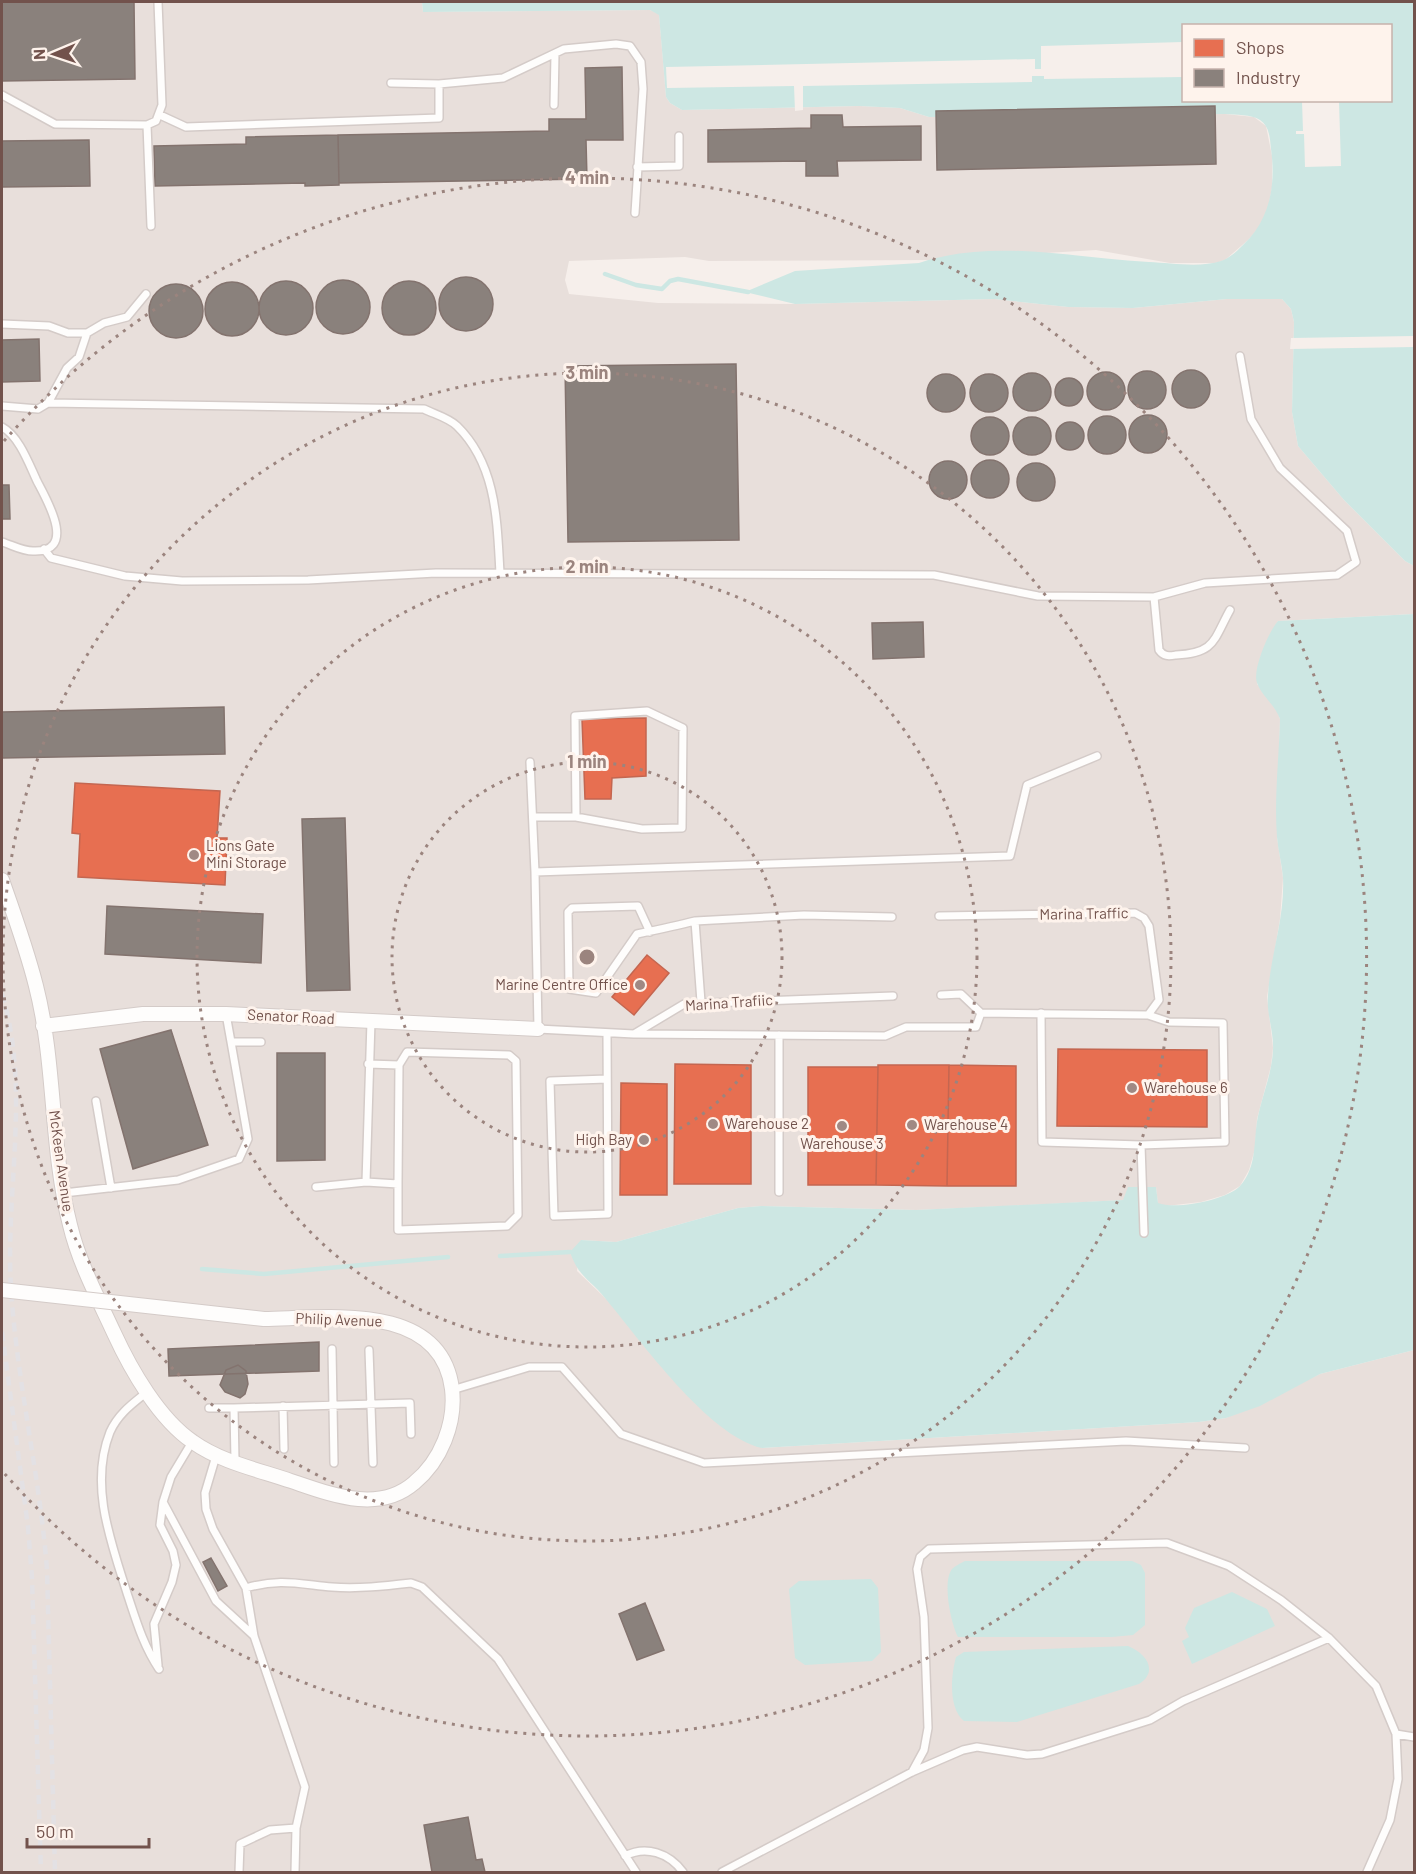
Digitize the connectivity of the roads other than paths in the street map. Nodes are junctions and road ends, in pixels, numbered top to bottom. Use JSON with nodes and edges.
{"nodes":[{"id":1,"x":158,"y":2,"type":"edge"},
{"id":2,"x":555,"y":54,"type":"junction"},
{"id":3,"x":391,"y":83,"type":"dead end"},
{"id":4,"x":439,"y":84,"type":"junction"},
{"id":5,"x":2,"y":95,"type":"edge"},
{"id":6,"x":554,"y":105,"type":"dead end"},
{"id":7,"x":160,"y":115,"type":"junction"},
{"id":8,"x":147,"y":125,"type":"junction"},
{"id":9,"x":679,"y":136,"type":"dead end"},
{"id":10,"x":637,"y":167,"type":"junction"},
{"id":11,"x":635,"y":213,"type":"dead end"},
{"id":12,"x":151,"y":226,"type":"dead end"},
{"id":13,"x":147,"y":294,"type":"dead end"},
{"id":14,"x":2,"y":324,"type":"edge"},
{"id":15,"x":87,"y":333,"type":"junction"},
{"id":16,"x":1240,"y":356,"type":"dead end"},
{"id":17,"x":48,"y":404,"type":"junction"},
{"id":18,"x":2,"y":406,"type":"edge"},
{"id":19,"x":2,"y":427,"type":"edge"},
{"id":20,"x":2,"y":542,"type":"edge"},
{"id":21,"x":44,"y":549,"type":"junction"},
{"id":22,"x":500,"y":573,"type":"junction"},
{"id":23,"x":1154,"y":597,"type":"junction"},
{"id":24,"x":1230,"y":610,"type":"dead end"},
{"id":25,"x":1097,"y":756,"type":"dead end"},
{"id":26,"x":530,"y":762,"type":"dead end"},
{"id":27,"x":534,"y":817,"type":"junction"},
{"id":28,"x":576,"y":817,"type":"junction"},
{"id":29,"x":535,"y":872,"type":"junction"},
{"id":30,"x":2,"y":880,"type":"edge"},
{"id":31,"x":939,"y":916,"type":"dead end"},
{"id":32,"x":892,"y":917,"type":"dead end"},
{"id":33,"x":695,"y":921,"type":"junction"},
{"id":34,"x":650,"y":932,"type":"junction"},
{"id":35,"x":941,"y":995,"type":"dead end"},
{"id":36,"x":893,"y":996,"type":"dead end"},
{"id":37,"x":701,"y":1002,"type":"junction"},
{"id":38,"x":981,"y":1012,"type":"junction"},
{"id":39,"x":1041,"y":1013,"type":"junction"},
{"id":40,"x":226,"y":1014,"type":"junction"},
{"id":41,"x":1148,"y":1015,"type":"junction"},
{"id":42,"x":371,"y":1021,"type":"junction"},
{"id":43,"x":43,"y":1026,"type":"junction"},
{"id":44,"x":538,"y":1029,"type":"junction"},
{"id":45,"x":607,"y":1034,"type":"junction"},
{"id":46,"x":634,"y":1034,"type":"junction"},
{"id":47,"x":779,"y":1035,"type":"junction"},
{"id":48,"x":231,"y":1042,"type":"junction"},
{"id":49,"x":261,"y":1042,"type":"dead end"},
{"id":50,"x":368,"y":1064,"type":"junction"},
{"id":51,"x":399,"y":1065,"type":"junction"},
{"id":52,"x":607,"y":1079,"type":"junction"},
{"id":53,"x":96,"y":1101,"type":"dead end"},
{"id":54,"x":1141,"y":1145,"type":"junction"},
{"id":55,"x":366,"y":1182,"type":"junction"},
{"id":56,"x":398,"y":1184,"type":"junction"},
{"id":57,"x":316,"y":1186,"type":"dead end"},
{"id":58,"x":111,"y":1188,"type":"junction"},
{"id":59,"x":779,"y":1192,"type":"dead end"},
{"id":60,"x":64,"y":1193,"type":"junction"},
{"id":61,"x":1144,"y":1233,"type":"dead end"},
{"id":62,"x":2,"y":1290,"type":"edge"},
{"id":63,"x":332,"y":1349,"type":"dead end"},
{"id":64,"x":369,"y":1350,"type":"dead end"},
{"id":65,"x":452,"y":1390,"type":"junction"},
{"id":66,"x":147,"y":1392,"type":"junction"},
{"id":67,"x":371,"y":1404,"type":"junction"},
{"id":68,"x":333,"y":1405,"type":"junction"},
{"id":69,"x":283,"y":1407,"type":"junction"},
{"id":70,"x":209,"y":1408,"type":"dead end"},
{"id":71,"x":234,"y":1408,"type":"junction"},
{"id":72,"x":172,"y":1422,"type":"joint"},
{"id":73,"x":411,"y":1434,"type":"dead end"},
{"id":74,"x":192,"y":1442,"type":"junction"},
{"id":75,"x":1245,"y":1448,"type":"dead end"},
{"id":76,"x":284,"y":1449,"type":"dead end"},
{"id":77,"x":217,"y":1455,"type":"junction"},
{"id":78,"x":235,"y":1461,"type":"junction"},
{"id":79,"x":373,"y":1462,"type":"dead end"},
{"id":80,"x":334,"y":1464,"type":"dead end"},
{"id":81,"x":163,"y":1502,"type":"junction"},
{"id":82,"x":246,"y":1588,"type":"junction"},
{"id":83,"x":254,"y":1636,"type":"junction"},
{"id":84,"x":1329,"y":1638,"type":"junction"},
{"id":85,"x":1396,"y":1734,"type":"junction"},
{"id":86,"x":1414,"y":1737,"type":"edge"},
{"id":87,"x":912,"y":1772,"type":"junction"},
{"id":88,"x":296,"y":1828,"type":"junction"},
{"id":89,"x":625,"y":1856,"type":"junction"},
{"id":90,"x":239,"y":1872,"type":"edge"},
{"id":91,"x":295,"y":1872,"type":"edge"},
{"id":92,"x":636,"y":1872,"type":"edge"},
{"id":93,"x":683,"y":1872,"type":"edge"},
{"id":94,"x":722,"y":1872,"type":"edge"},
{"id":95,"x":1367,"y":1872,"type":"edge"}],
"edges":[{"from":1,"to":7,"type":"lane"},
{"from":2,"to":4,"type":"lane"},
{"from":2,"to":6,"type":"lane"},
{"from":2,"to":10,"type":"lane"},
{"from":3,"to":4,"type":"lane"},
{"from":4,"to":7,"type":"lane"},
{"from":5,"to":8,"type":"lane"},
{"from":7,"to":8,"type":"lane"},
{"from":8,"to":12,"type":"lane"},
{"from":9,"to":10,"type":"lane"},
{"from":10,"to":11,"type":"lane"},
{"from":13,"to":15,"type":"lane"},
{"from":14,"to":15,"type":"lane"},
{"from":15,"to":17,"type":"lane"},
{"from":16,"to":23,"type":"lane"},
{"from":17,"to":18,"type":"lane"},
{"from":17,"to":22,"type":"lane"},
{"from":19,"to":21,"type":"lane"},
{"from":20,"to":21,"type":"lane"},
{"from":21,"to":22,"type":"lane"},
{"from":22,"to":23,"type":"lane"},
{"from":23,"to":24,"type":"lane"},
{"from":25,"to":29,"type":"lane"},
{"from":26,"to":27,"type":"lane"},
{"from":27,"to":28,"type":"lane"},
{"from":27,"to":29,"type":"lane"},
{"from":28,"to":28,"type":"lane"},
{"from":29,"to":44,"type":"lane"},
{"from":30,"to":43,"type":"street","name":"McKeen Avenue"},
{"from":31,"to":41,"type":"lane","name":"Marina Traffic"},
{"from":32,"to":33,"type":"lane"},
{"from":33,"to":34,"type":"lane"},
{"from":33,"to":37,"type":"lane"},
{"from":34,"to":34,"type":"lane"},
{"from":35,"to":38,"type":"lane"},
{"from":36,"to":37,"type":"lane","name":"Marina Trafiic"},
{"from":37,"to":46,"type":"lane","name":"Marina Trafiic"},
{"from":38,"to":39,"type":"lane"},
{"from":38,"to":47,"type":"lane"},
{"from":39,"to":41,"type":"lane"},
{"from":39,"to":54,"type":"lane"},
{"from":40,"to":42,"type":"street","name":"Senator Road"},
{"from":40,"to":43,"type":"street","name":"Senator Road"},
{"from":40,"to":48,"type":"lane"},
{"from":41,"to":54,"type":"lane"},
{"from":42,"to":44,"type":"street","name":"Senator Road"},
{"from":42,"to":50,"type":"lane"},
{"from":43,"to":60,"type":"street","name":"McKeen Avenue"},
{"from":44,"to":45,"type":"lane"},
{"from":45,"to":46,"type":"lane"},
{"from":45,"to":52,"type":"lane"},
{"from":46,"to":47,"type":"lane"},
{"from":47,"to":59,"type":"lane"},
{"from":48,"to":49,"type":"lane"},
{"from":48,"to":58,"type":"lane"},
{"from":50,"to":51,"type":"lane"},
{"from":50,"to":55,"type":"lane"},
{"from":51,"to":56,"type":"lane"},
{"from":51,"to":56,"type":"lane"},
{"from":52,"to":52,"type":"lane"},
{"from":53,"to":58,"type":"lane"},
{"from":54,"to":61,"type":"lane"},
{"from":55,"to":56,"type":"lane"},
{"from":55,"to":57,"type":"lane"},
{"from":58,"to":60,"type":"lane"},
{"from":60,"to":66,"type":"street","name":"McKeen Avenue"},
{"from":62,"to":65,"type":"street","name":"Philip Avenue","bridge":true},
{"from":63,"to":68,"type":"lane"},
{"from":64,"to":67,"type":"lane"},
{"from":65,"to":75,"type":"lane"},
{"from":65,"to":78,"type":"street","name":"Philip Avenue"},
{"from":66,"to":72,"type":"street","name":"McKeen Avenue"},
{"from":66,"to":81,"type":"lane"},
{"from":67,"to":68,"type":"lane"},
{"from":67,"to":73,"type":"lane"},
{"from":67,"to":79,"type":"lane"},
{"from":68,"to":69,"type":"lane"},
{"from":68,"to":80,"type":"lane"},
{"from":69,"to":71,"type":"lane"},
{"from":69,"to":76,"type":"lane"},
{"from":70,"to":71,"type":"lane"},
{"from":71,"to":78,"type":"lane"},
{"from":72,"to":74,"type":"street","name":"Philip Avenue"},
{"from":74,"to":77,"type":"street","name":"Philip Avenue"},
{"from":74,"to":81,"type":"lane"},
{"from":77,"to":78,"type":"street","name":"Philip Avenue"},
{"from":77,"to":82,"type":"lane"},
{"from":81,"to":83,"type":"lane"},
{"from":82,"to":83,"type":"lane"},
{"from":82,"to":89,"type":"lane"},
{"from":83,"to":88,"type":"lane"},
{"from":84,"to":85,"type":"lane"},
{"from":84,"to":87,"type":"lane"},
{"from":84,"to":87,"type":"lane"},
{"from":85,"to":86,"type":"lane"},
{"from":85,"to":95,"type":"lane"},
{"from":87,"to":94,"type":"lane"},
{"from":88,"to":90,"type":"lane"},
{"from":88,"to":91,"type":"lane"},
{"from":89,"to":92,"type":"lane"},
{"from":89,"to":93,"type":"lane"}]}
